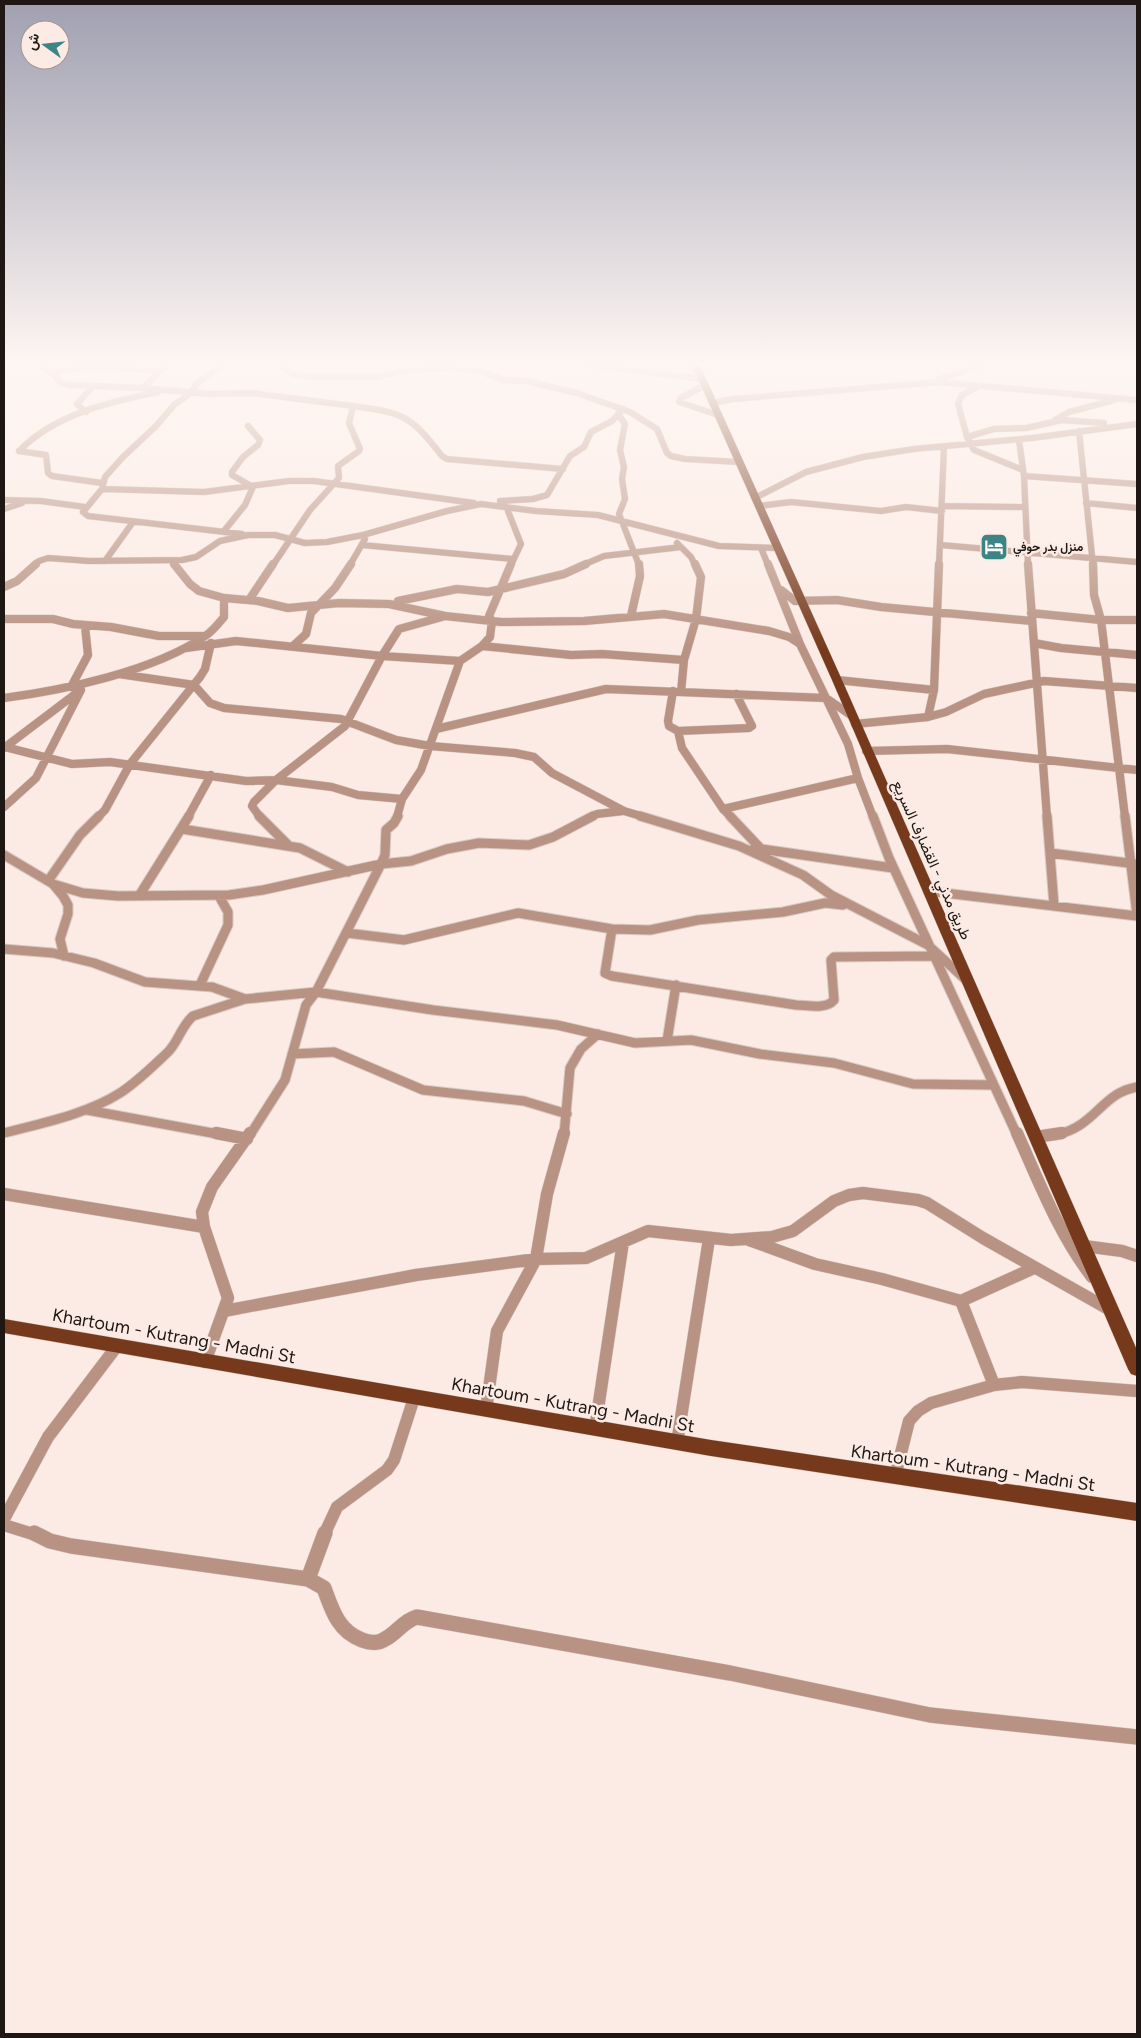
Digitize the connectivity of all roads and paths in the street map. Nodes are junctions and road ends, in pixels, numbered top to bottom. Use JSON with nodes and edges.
{"nodes":[{"id":1,"x":47,"y":460,"type":"edge"},
{"id":2,"x":121,"y":460,"type":"edge"},
{"id":3,"x":241,"y":460,"type":"edge"},
{"id":4,"x":346,"y":460,"type":"edge"},
{"id":5,"x":468,"y":460,"type":"edge"},
{"id":6,"x":568,"y":460,"type":"edge"},
{"id":7,"x":623,"y":460,"type":"edge"},
{"id":8,"x":705,"y":460,"type":"edge"},
{"id":9,"x":856,"y":460,"type":"edge"},
{"id":10,"x":944,"y":460,"type":"edge"},
{"id":11,"x":994,"y":460,"type":"edge"},
{"id":12,"x":1021,"y":460,"type":"edge"},
{"id":13,"x":1082,"y":460,"type":"edge"},
{"id":14,"x":738,"y":462,"type":"joint"},
{"id":15,"x":563,"y":469,"type":"junction"},
{"id":16,"x":1023,"y":473,"type":"junction"},
{"id":17,"x":1083,"y":480,"type":"junction"},
{"id":18,"x":334,"y":484,"type":"junction"},
{"id":19,"x":1137,"y":484,"type":"edge"},
{"id":20,"x":102,"y":486,"type":"junction"},
{"id":21,"x":253,"y":487,"type":"junction"},
{"id":22,"x":4,"y":500,"type":"edge"},
{"id":23,"x":25,"y":501,"type":"junction"},
{"id":24,"x":757,"y":502,"type":"junction"},
{"id":25,"x":1086,"y":503,"type":"junction"},
{"id":26,"x":481,"y":504,"type":"junction"},
{"id":27,"x":506,"y":506,"type":"junction"},
{"id":28,"x":1025,"y":507,"type":"junction"},
{"id":29,"x":85,"y":508,"type":"junction"},
{"id":30,"x":942,"y":508,"type":"junction"},
{"id":31,"x":1137,"y":508,"type":"edge"},
{"id":32,"x":4,"y":509,"type":"edge"},
{"id":33,"x":621,"y":520,"type":"junction"},
{"id":34,"x":133,"y":522,"type":"junction"},
{"id":35,"x":224,"y":531,"type":"junction"},
{"id":36,"x":666,"y":532,"type":"junction"},
{"id":37,"x":368,"y":534,"type":"junction"},
{"id":38,"x":248,"y":535,"type":"junction"},
{"id":39,"x":291,"y":540,"type":"junction"},
{"id":40,"x":362,"y":544,"type":"junction"},
{"id":41,"x":941,"y":546,"type":"junction"},
{"id":42,"x":681,"y":547,"type":"junction"},
{"id":43,"x":761,"y":548,"type":"junction"},
{"id":44,"x":776,"y":548,"type":"junction"},
{"id":45,"x":636,"y":552,"type":"junction"},
{"id":46,"x":1026,"y":553,"type":"junction"},
{"id":47,"x":513,"y":559,"type":"junction"},
{"id":48,"x":1093,"y":559,"type":"junction"},
{"id":49,"x":172,"y":560,"type":"junction"},
{"id":50,"x":106,"y":561,"type":"junction"},
{"id":51,"x":1137,"y":562,"type":"edge"},
{"id":52,"x":5,"y":587,"type":"edge"},
{"id":53,"x":499,"y":588,"type":"junction"},
{"id":54,"x":779,"y":588,"type":"junction"},
{"id":55,"x":224,"y":598,"type":"junction"},
{"id":56,"x":249,"y":600,"type":"junction"},
{"id":57,"x":800,"y":602,"type":"junction"},
{"id":58,"x":323,"y":604,"type":"junction"},
{"id":59,"x":380,"y":604,"type":"junction"},
{"id":60,"x":938,"y":611,"type":"junction"},
{"id":61,"x":445,"y":616,"type":"junction"},
{"id":62,"x":631,"y":616,"type":"junction"},
{"id":63,"x":1032,"y":617,"type":"junction"},
{"id":64,"x":696,"y":618,"type":"junction"},
{"id":65,"x":4,"y":619,"type":"edge"},
{"id":66,"x":1101,"y":620,"type":"junction"},
{"id":67,"x":1137,"y":620,"type":"edge"},
{"id":68,"x":492,"y":621,"type":"junction"},
{"id":69,"x":85,"y":626,"type":"junction"},
{"id":70,"x":204,"y":636,"type":"junction"},
{"id":71,"x":211,"y":643,"type":"junction"},
{"id":72,"x":800,"y":644,"type":"junction"},
{"id":73,"x":1034,"y":644,"type":"junction"},
{"id":74,"x":293,"y":646,"type":"junction"},
{"id":75,"x":482,"y":646,"type":"junction"},
{"id":76,"x":186,"y":648,"type":"junction"},
{"id":77,"x":1105,"y":652,"type":"junction"},
{"id":78,"x":1137,"y":655,"type":"edge"},
{"id":79,"x":382,"y":656,"type":"junction"},
{"id":80,"x":684,"y":660,"type":"junction"},
{"id":81,"x":460,"y":661,"type":"junction"},
{"id":82,"x":119,"y":674,"type":"junction"},
{"id":83,"x":837,"y":680,"type":"junction"},
{"id":84,"x":91,"y":682,"type":"junction"},
{"id":85,"x":1037,"y":682,"type":"junction"},
{"id":86,"x":194,"y":685,"type":"junction"},
{"id":87,"x":1109,"y":686,"type":"junction"},
{"id":88,"x":71,"y":687,"type":"junction"},
{"id":89,"x":1137,"y":688,"type":"edge"},
{"id":90,"x":81,"y":690,"type":"junction"},
{"id":91,"x":934,"y":690,"type":"junction"},
{"id":92,"x":677,"y":692,"type":"junction"},
{"id":93,"x":736,"y":694,"type":"junction"},
{"id":94,"x":4,"y":698,"type":"edge"},
{"id":95,"x":826,"y":698,"type":"junction"},
{"id":96,"x":928,"y":717,"type":"junction"},
{"id":97,"x":853,"y":720,"type":"junction"},
{"id":98,"x":348,"y":721,"type":"junction"},
{"id":99,"x":436,"y":729,"type":"junction"},
{"id":100,"x":678,"y":731,"type":"junction"},
{"id":101,"x":430,"y":746,"type":"junction"},
{"id":102,"x":4,"y":748,"type":"edge"},
{"id":103,"x":866,"y":751,"type":"junction"},
{"id":104,"x":47,"y":758,"type":"junction"},
{"id":105,"x":1043,"y":761,"type":"junction"},
{"id":106,"x":130,"y":764,"type":"junction"},
{"id":107,"x":1119,"y":768,"type":"junction"},
{"id":108,"x":1137,"y":770,"type":"edge"},
{"id":109,"x":212,"y":775,"type":"junction"},
{"id":110,"x":858,"y":778,"type":"junction"},
{"id":111,"x":276,"y":780,"type":"junction"},
{"id":112,"x":402,"y":799,"type":"junction"},
{"id":113,"x":4,"y":807,"type":"edge"},
{"id":114,"x":723,"y":809,"type":"junction"},
{"id":115,"x":624,"y":810,"type":"junction"},
{"id":116,"x":182,"y":829,"type":"junction"},
{"id":117,"x":288,"y":845,"type":"junction"},
{"id":118,"x":738,"y":846,"type":"junction"},
{"id":119,"x":761,"y":849,"type":"junction"},
{"id":120,"x":1050,"y":853,"type":"junction"},
{"id":121,"x":4,"y":856,"type":"edge"},
{"id":122,"x":381,"y":864,"type":"junction"},
{"id":123,"x":1134,"y":864,"type":"edge"},
{"id":124,"x":893,"y":868,"type":"junction"},
{"id":125,"x":348,"y":872,"type":"junction"},
{"id":126,"x":51,"y":882,"type":"junction"},
{"id":127,"x":928,"y":891,"type":"junction"},
{"id":128,"x":139,"y":896,"type":"junction"},
{"id":129,"x":219,"y":896,"type":"junction"},
{"id":130,"x":1054,"y":905,"type":"junction"},
{"id":131,"x":854,"y":907,"type":"junction"},
{"id":132,"x":1137,"y":916,"type":"edge"},
{"id":133,"x":612,"y":929,"type":"junction"},
{"id":134,"x":347,"y":933,"type":"junction"},
{"id":135,"x":928,"y":945,"type":"junction"},
{"id":136,"x":4,"y":949,"type":"edge"},
{"id":137,"x":64,"y":956,"type":"junction"},
{"id":138,"x":934,"y":956,"type":"junction"},
{"id":139,"x":968,"y":982,"type":"junction"},
{"id":140,"x":200,"y":985,"type":"junction"},
{"id":141,"x":676,"y":985,"type":"junction"},
{"id":142,"x":316,"y":992,"type":"junction"},
{"id":143,"x":245,"y":999,"type":"junction"},
{"id":144,"x":598,"y":1034,"type":"junction"},
{"id":145,"x":667,"y":1041,"type":"junction"},
{"id":146,"x":292,"y":1054,"type":"junction"},
{"id":147,"x":992,"y":1085,"type":"junction"},
{"id":148,"x":1137,"y":1087,"type":"edge"},
{"id":149,"x":86,"y":1110,"type":"junction"},
{"id":150,"x":567,"y":1114,"type":"junction"},
{"id":151,"x":4,"y":1133,"type":"edge"},
{"id":152,"x":1036,"y":1137,"type":"junction"},
{"id":153,"x":247,"y":1139,"type":"junction"},
{"id":154,"x":4,"y":1194,"type":"edge"},
{"id":155,"x":204,"y":1227,"type":"junction"},
{"id":156,"x":709,"y":1239,"type":"junction"},
{"id":157,"x":748,"y":1240,"type":"junction"},
{"id":158,"x":623,"y":1242,"type":"junction"},
{"id":159,"x":1084,"y":1246,"type":"junction"},
{"id":160,"x":1137,"y":1256,"type":"edge"},
{"id":161,"x":536,"y":1259,"type":"junction"},
{"id":162,"x":1034,"y":1268,"type":"junction"},
{"id":163,"x":1104,"y":1293,"type":"junction"},
{"id":164,"x":961,"y":1301,"type":"junction"},
{"id":165,"x":224,"y":1311,"type":"junction"},
{"id":166,"x":1112,"y":1312,"type":"junction"},
{"id":167,"x":4,"y":1326,"type":"edge"},
{"id":168,"x":117,"y":1346,"type":"junction"},
{"id":169,"x":205,"y":1362,"type":"junction"},
{"id":170,"x":1137,"y":1369,"type":"edge"},
{"id":171,"x":994,"y":1385,"type":"junction"},
{"id":172,"x":1137,"y":1391,"type":"edge"},
{"id":173,"x":414,"y":1398,"type":"junction"},
{"id":174,"x":486,"y":1410,"type":"junction"},
{"id":175,"x":594,"y":1429,"type":"junction"},
{"id":176,"x":677,"y":1443,"type":"junction"},
{"id":177,"x":895,"y":1477,"type":"junction"},
{"id":178,"x":1137,"y":1512,"type":"edge"},
{"id":179,"x":4,"y":1519,"type":"edge"},
{"id":180,"x":4,"y":1525,"type":"edge"},
{"id":181,"x":308,"y":1579,"type":"junction"},
{"id":182,"x":1137,"y":1737,"type":"edge"}],
"edges":[{"from":1,"to":20,"type":"street"},
{"from":2,"to":20,"type":"street"},
{"from":3,"to":21,"type":"street"},
{"from":4,"to":18,"type":"street"},
{"from":5,"to":15,"type":"street"},
{"from":6,"to":15,"type":"street"},
{"from":7,"to":33,"type":"street"},
{"from":8,"to":14,"type":"street"},
{"from":9,"to":24,"type":"street"},
{"from":10,"to":30,"type":"street"},
{"from":11,"to":16,"type":"street"},
{"from":12,"to":16,"type":"street"},
{"from":13,"to":17,"type":"street"},
{"from":14,"to":24,"type":"highway","name":"طريق مدني - القضارف السريع"},
{"from":15,"to":26,"type":"street"},
{"from":16,"to":17,"type":"street"},
{"from":16,"to":28,"type":"street"},
{"from":17,"to":19,"type":"street"},
{"from":17,"to":25,"type":"street"},
{"from":18,"to":21,"type":"street"},
{"from":18,"to":26,"type":"street"},
{"from":18,"to":39,"type":"street"},
{"from":20,"to":21,"type":"street"},
{"from":20,"to":29,"type":"street"},
{"from":21,"to":35,"type":"street"},
{"from":22,"to":23,"type":"street"},
{"from":23,"to":29,"type":"street"},
{"from":23,"to":32,"type":"street"},
{"from":24,"to":30,"type":"street"},
{"from":24,"to":44,"type":"highway","name":"طريق مدني - القضارف السريع"},
{"from":25,"to":31,"type":"street"},
{"from":25,"to":48,"type":"street"},
{"from":26,"to":27,"type":"street"},
{"from":26,"to":37,"type":"street"},
{"from":27,"to":33,"type":"street"},
{"from":27,"to":47,"type":"street"},
{"from":28,"to":30,"type":"street"},
{"from":28,"to":46,"type":"street"},
{"from":29,"to":34,"type":"street"},
{"from":30,"to":41,"type":"street"},
{"from":33,"to":36,"type":"street"},
{"from":33,"to":45,"type":"street"},
{"from":34,"to":35,"type":"street"},
{"from":34,"to":50,"type":"street"},
{"from":35,"to":38,"type":"street"},
{"from":36,"to":42,"type":"street"},
{"from":36,"to":43,"type":"street"},
{"from":37,"to":39,"type":"street"},
{"from":37,"to":40,"type":"street"},
{"from":38,"to":39,"type":"street"},
{"from":38,"to":49,"type":"street"},
{"from":39,"to":56,"type":"street"},
{"from":40,"to":47,"type":"street"},
{"from":40,"to":58,"type":"street"},
{"from":41,"to":46,"type":"street"},
{"from":41,"to":60,"type":"street"},
{"from":42,"to":45,"type":"street"},
{"from":42,"to":64,"type":"street"},
{"from":43,"to":44,"type":"street"},
{"from":43,"to":54,"type":"street"},
{"from":44,"to":57,"type":"highway","name":"طريق مدني - القضارف السريع"},
{"from":45,"to":53,"type":"street"},
{"from":45,"to":62,"type":"street"},
{"from":46,"to":48,"type":"street"},
{"from":46,"to":63,"type":"street"},
{"from":47,"to":53,"type":"street"},
{"from":48,"to":51,"type":"street"},
{"from":48,"to":66,"type":"street"},
{"from":49,"to":50,"type":"street"},
{"from":49,"to":55,"type":"street"},
{"from":50,"to":52,"type":"street"},
{"from":53,"to":59,"type":"street"},
{"from":53,"to":68,"type":"street"},
{"from":54,"to":57,"type":"street"},
{"from":54,"to":72,"type":"street"},
{"from":55,"to":56,"type":"street"},
{"from":55,"to":70,"type":"street"},
{"from":56,"to":58,"type":"street"},
{"from":57,"to":60,"type":"street"},
{"from":57,"to":83,"type":"highway","name":"طريق مدني - القضارف السريع"},
{"from":58,"to":59,"type":"street"},
{"from":58,"to":74,"type":"street"},
{"from":59,"to":61,"type":"street"},
{"from":60,"to":63,"type":"street"},
{"from":60,"to":91,"type":"street"},
{"from":61,"to":68,"type":"street"},
{"from":61,"to":79,"type":"street"},
{"from":62,"to":64,"type":"street"},
{"from":62,"to":68,"type":"street"},
{"from":63,"to":66,"type":"street"},
{"from":63,"to":73,"type":"street"},
{"from":64,"to":72,"type":"street"},
{"from":64,"to":80,"type":"street"},
{"from":65,"to":69,"type":"street"},
{"from":66,"to":67,"type":"street"},
{"from":66,"to":77,"type":"street"},
{"from":68,"to":75,"type":"street"},
{"from":69,"to":70,"type":"street"},
{"from":69,"to":88,"type":"street"},
{"from":70,"to":76,"type":"street"},
{"from":71,"to":74,"type":"street"},
{"from":71,"to":76,"type":"street"},
{"from":71,"to":86,"type":"street"},
{"from":72,"to":95,"type":"street"},
{"from":73,"to":77,"type":"street"},
{"from":73,"to":85,"type":"street"},
{"from":74,"to":79,"type":"street"},
{"from":75,"to":80,"type":"street"},
{"from":75,"to":81,"type":"street"},
{"from":76,"to":82,"type":"street"},
{"from":77,"to":78,"type":"street"},
{"from":77,"to":87,"type":"street"},
{"from":79,"to":81,"type":"street"},
{"from":79,"to":98,"type":"street"},
{"from":80,"to":92,"type":"street"},
{"from":81,"to":99,"type":"street"},
{"from":82,"to":84,"type":"street"},
{"from":82,"to":86,"type":"street"},
{"from":83,"to":91,"type":"street"},
{"from":83,"to":97,"type":"highway","name":"طريق مدني - القضارف السريع"},
{"from":84,"to":88,"type":"street"},
{"from":84,"to":90,"type":"street"},
{"from":85,"to":87,"type":"street"},
{"from":85,"to":96,"type":"street"},
{"from":85,"to":105,"type":"street"},
{"from":86,"to":98,"type":"street"},
{"from":86,"to":106,"type":"street"},
{"from":87,"to":89,"type":"street"},
{"from":87,"to":107,"type":"street"},
{"from":88,"to":94,"type":"street"},
{"from":90,"to":102,"type":"street"},
{"from":90,"to":104,"type":"street"},
{"from":91,"to":96,"type":"street"},
{"from":92,"to":93,"type":"street"},
{"from":92,"to":99,"type":"street"},
{"from":92,"to":100,"type":"street"},
{"from":93,"to":95,"type":"street"},
{"from":93,"to":100,"type":"street"},
{"from":95,"to":97,"type":"street"},
{"from":95,"to":110,"type":"street"},
{"from":96,"to":97,"type":"street"},
{"from":97,"to":103,"type":"highway","name":"طريق مدني - القضارف السريع"},
{"from":98,"to":101,"type":"street"},
{"from":98,"to":111,"type":"street"},
{"from":99,"to":101,"type":"street"},
{"from":100,"to":114,"type":"street"},
{"from":101,"to":112,"type":"street"},
{"from":101,"to":115,"type":"street"},
{"from":102,"to":104,"type":"street"},
{"from":103,"to":105,"type":"street"},
{"from":103,"to":127,"type":"highway","name":"طريق مدني - القضارف السريع"},
{"from":104,"to":106,"type":"street"},
{"from":104,"to":113,"type":"street"},
{"from":105,"to":107,"type":"street"},
{"from":105,"to":120,"type":"street"},
{"from":106,"to":109,"type":"street"},
{"from":106,"to":126,"type":"street"},
{"from":107,"to":108,"type":"street"},
{"from":107,"to":123,"type":"street"},
{"from":109,"to":111,"type":"street"},
{"from":109,"to":116,"type":"street"},
{"from":110,"to":114,"type":"street"},
{"from":110,"to":124,"type":"street"},
{"from":111,"to":112,"type":"street"},
{"from":111,"to":117,"type":"street"},
{"from":112,"to":122,"type":"street"},
{"from":114,"to":119,"type":"street"},
{"from":115,"to":118,"type":"street"},
{"from":115,"to":122,"type":"street"},
{"from":116,"to":117,"type":"street"},
{"from":116,"to":128,"type":"street"},
{"from":117,"to":125,"type":"street"},
{"from":118,"to":119,"type":"street"},
{"from":118,"to":131,"type":"street"},
{"from":119,"to":124,"type":"street"},
{"from":120,"to":123,"type":"street"},
{"from":120,"to":130,"type":"street"},
{"from":121,"to":126,"type":"street"},
{"from":122,"to":125,"type":"street"},
{"from":122,"to":134,"type":"street"},
{"from":123,"to":132,"type":"street"},
{"from":124,"to":135,"type":"street"},
{"from":125,"to":129,"type":"street"},
{"from":126,"to":128,"type":"street"},
{"from":126,"to":137,"type":"street"},
{"from":127,"to":130,"type":"street"},
{"from":127,"to":139,"type":"highway","name":"طريق مدني - القضارف السريع"},
{"from":128,"to":129,"type":"street"},
{"from":129,"to":140,"type":"street"},
{"from":130,"to":132,"type":"street"},
{"from":131,"to":133,"type":"street"},
{"from":131,"to":135,"type":"street"},
{"from":133,"to":134,"type":"street"},
{"from":133,"to":141,"type":"street"},
{"from":134,"to":142,"type":"street"},
{"from":135,"to":138,"type":"street"},
{"from":135,"to":139,"type":"street"},
{"from":136,"to":137,"type":"street"},
{"from":137,"to":140,"type":"street"},
{"from":138,"to":141,"type":"street"},
{"from":138,"to":147,"type":"street"},
{"from":139,"to":152,"type":"highway","name":"طريق مدني - القضارف السريع"},
{"from":140,"to":143,"type":"street"},
{"from":141,"to":145,"type":"street"},
{"from":142,"to":143,"type":"street"},
{"from":142,"to":144,"type":"street"},
{"from":142,"to":146,"type":"street"},
{"from":143,"to":149,"type":"street"},
{"from":144,"to":145,"type":"street"},
{"from":144,"to":150,"type":"street"},
{"from":145,"to":147,"type":"street"},
{"from":146,"to":150,"type":"street"},
{"from":146,"to":153,"type":"street"},
{"from":147,"to":163,"type":"street"},
{"from":148,"to":152,"type":"street"},
{"from":149,"to":151,"type":"street"},
{"from":149,"to":153,"type":"street"},
{"from":150,"to":161,"type":"street"},
{"from":152,"to":159,"type":"highway","name":"طريق مدني - القضارف السريع"},
{"from":153,"to":155,"type":"street"},
{"from":154,"to":155,"type":"street"},
{"from":155,"to":165,"type":"street"},
{"from":156,"to":157,"type":"street"},
{"from":156,"to":158,"type":"street"},
{"from":156,"to":176,"type":"street"},
{"from":157,"to":162,"type":"street"},
{"from":157,"to":164,"type":"street"},
{"from":158,"to":161,"type":"street"},
{"from":158,"to":175,"type":"street"},
{"from":159,"to":160,"type":"street"},
{"from":159,"to":163,"type":"highway","name":"طريق مدني - القضارف السريع"},
{"from":161,"to":165,"type":"street"},
{"from":161,"to":174,"type":"street"},
{"from":162,"to":164,"type":"street"},
{"from":162,"to":166,"type":"street"},
{"from":163,"to":166,"type":"highway","name":"طريق مدني - القضارف السريع"},
{"from":164,"to":171,"type":"street"},
{"from":165,"to":169,"type":"street"},
{"from":166,"to":170,"type":"highway","name":"طريق مدني - القضارف السريع"},
{"from":167,"to":168,"type":"highway","name":"Khartoum - Kutrang - Madni St"},
{"from":168,"to":169,"type":"highway","name":"Khartoum - Kutrang - Madni St"},
{"from":168,"to":179,"type":"street"},
{"from":169,"to":173,"type":"highway","name":"Khartoum - Kutrang - Madni St"},
{"from":171,"to":172,"type":"street"},
{"from":171,"to":177,"type":"street"},
{"from":173,"to":174,"type":"highway","name":"Khartoum - Kutrang - Madni St"},
{"from":173,"to":181,"type":"street"},
{"from":174,"to":175,"type":"highway","name":"Khartoum - Kutrang - Madni St"},
{"from":175,"to":176,"type":"highway","name":"Khartoum - Kutrang - Madni St"},
{"from":176,"to":177,"type":"highway","name":"Khartoum - Kutrang - Madni St"},
{"from":177,"to":178,"type":"highway","name":"Khartoum - Kutrang - Madni St"},
{"from":180,"to":181,"type":"street"},
{"from":181,"to":182,"type":"street"}]}
